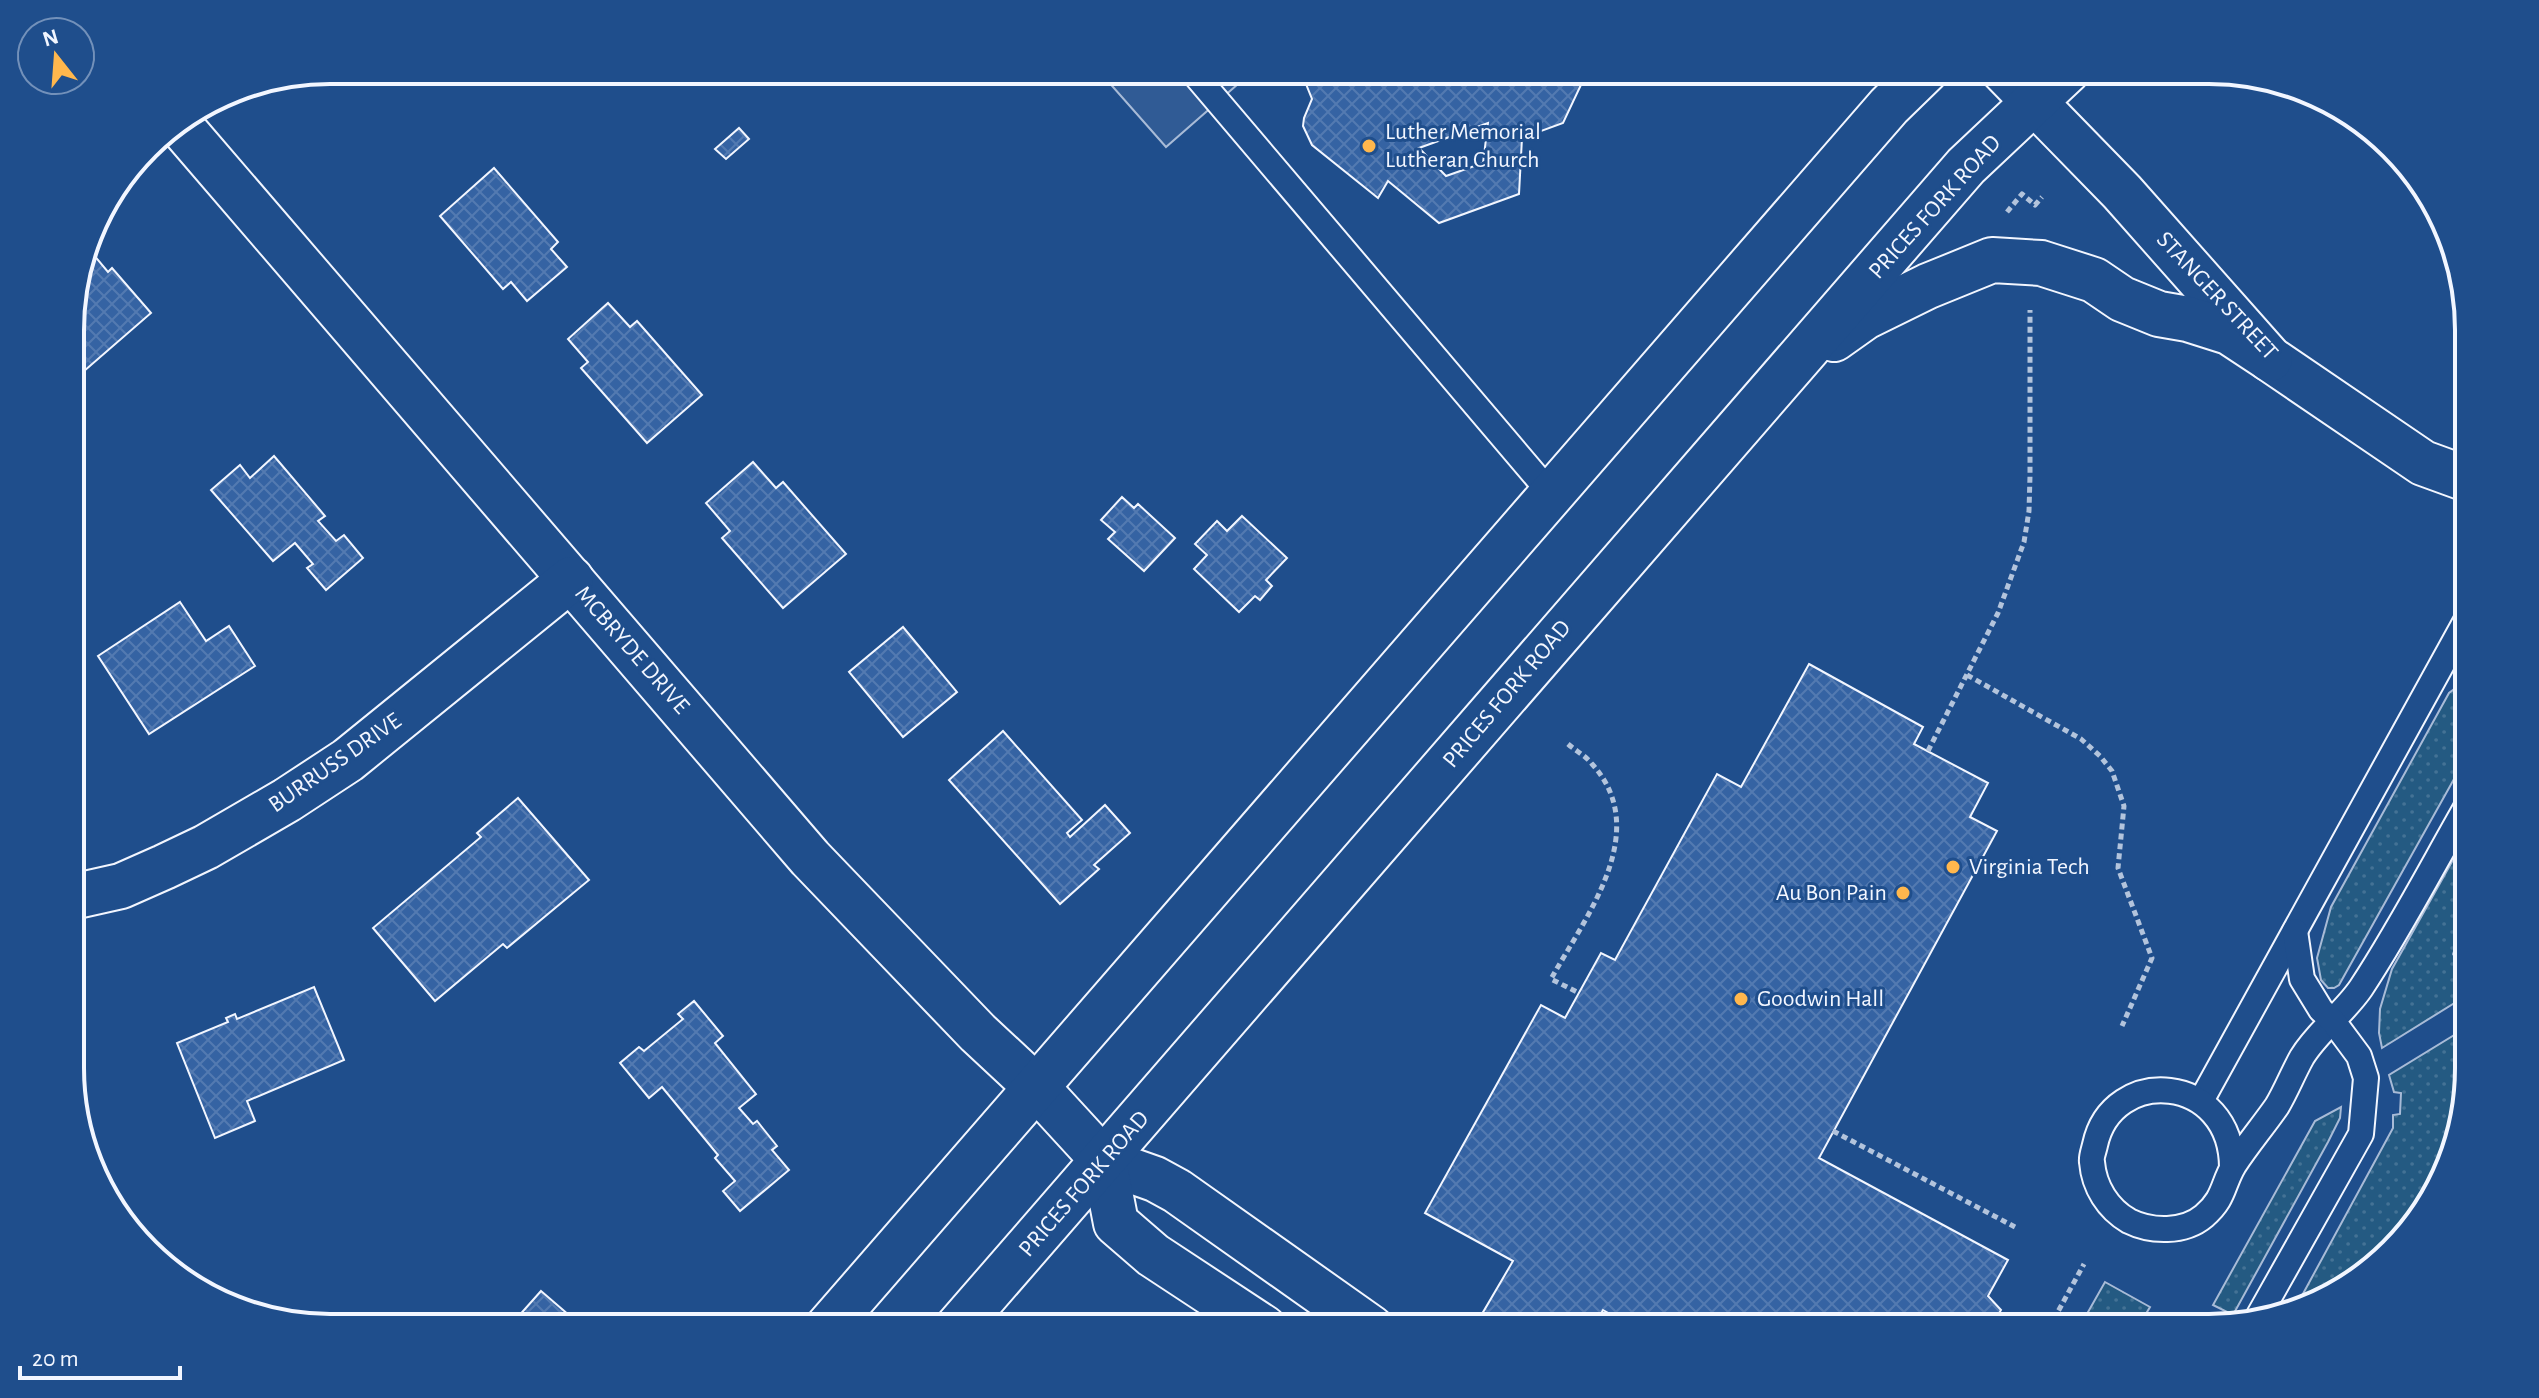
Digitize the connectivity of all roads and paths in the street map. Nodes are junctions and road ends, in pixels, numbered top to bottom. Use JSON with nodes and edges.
{"nodes":[{"id":1,"x":1203,"y":84,"type":"edge"},
{"id":2,"x":1912,"y":84,"type":"edge"},
{"id":3,"x":2017,"y":84,"type":"edge"},
{"id":4,"x":2053,"y":84,"type":"edge"},
{"id":5,"x":2034,"y":102,"type":"junction"},
{"id":6,"x":185,"y":131,"type":"edge"},
{"id":7,"x":2031,"y":299,"type":"dead end"},
{"id":8,"x":2270,"y":359,"type":"junction"},
{"id":9,"x":1793,"y":368,"type":"junction"},
{"id":10,"x":2455,"y":475,"type":"edge"},
{"id":11,"x":1552,"y":495,"type":"junction"},
{"id":12,"x":571,"y":579,"type":"junction"},
{"id":13,"x":2455,"y":641,"type":"edge"},
{"id":14,"x":1967,"y":675,"type":"junction"},
{"id":15,"x":1568,"y":744,"type":"dead end"},
{"id":16,"x":1928,"y":751,"type":"dead end"},
{"id":17,"x":2455,"y":826,"type":"edge"},
{"id":18,"x":84,"y":894,"type":"edge"},
{"id":19,"x":2295,"y":931,"type":"junction"},
{"id":20,"x":1579,"y":993,"type":"dead end"},
{"id":21,"x":2333,"y":1021,"type":"junction"},
{"id":22,"x":2122,"y":1026,"type":"dead end"},
{"id":23,"x":1037,"y":1088,"type":"junction"},
{"id":24,"x":2201,"y":1101,"type":"junction"},
{"id":25,"x":1833,"y":1131,"type":"dead end"},
{"id":26,"x":1104,"y":1161,"type":"junction"},
{"id":27,"x":2232,"y":1168,"type":"junction"},
{"id":28,"x":2015,"y":1227,"type":"dead end"},
{"id":29,"x":2084,"y":1264,"type":"dead end"},
{"id":30,"x":2263,"y":1307,"type":"edge"},
{"id":31,"x":1350,"y":1313,"type":"edge"},
{"id":32,"x":2057,"y":1313,"type":"edge"},
{"id":33,"x":839,"y":1314,"type":"edge"},
{"id":34,"x":970,"y":1314,"type":"edge"},
{"id":35,"x":1242,"y":1314,"type":"edge"}],
"edges":[{"from":1,"to":11,"type":"lane"},
{"from":2,"to":11,"type":"main road"},
{"from":3,"to":5,"type":"main road","name":"STANGER STREET"},
{"from":4,"to":5,"type":"main road","name":"PRICES FORK ROAD"},
{"from":5,"to":8,"type":"main road","name":"STANGER STREET"},
{"from":5,"to":9,"type":"main road","name":"PRICES FORK ROAD"},
{"from":6,"to":12,"type":"main road","name":"MCBRYDE DRIVE"},
{"from":7,"to":14,"type":"path"},
{"from":8,"to":9,"type":"main road"},
{"from":8,"to":10,"type":"main road","name":"STANGER STREET"},
{"from":9,"to":26,"type":"main road","name":"PRICES FORK ROAD"},
{"from":11,"to":23,"type":"main road"},
{"from":12,"to":18,"type":"main road","name":"BURRUSS DRIVE"},
{"from":12,"to":23,"type":"main road","name":"MCBRYDE DRIVE"},
{"from":13,"to":19,"type":"lane"},
{"from":14,"to":16,"type":"path"},
{"from":14,"to":22,"type":"path"},
{"from":15,"to":20,"type":"path"},
{"from":17,"to":21,"type":"lane"},
{"from":19,"to":21,"type":"lane"},
{"from":19,"to":24,"type":"lane"},
{"from":21,"to":27,"type":"lane"},
{"from":21,"to":30,"type":"lane"},
{"from":23,"to":26,"type":"main road","name":"MCBRYDE DRIVE"},
{"from":23,"to":33,"type":"main road"},
{"from":24,"to":27,"type":"lane"},
{"from":24,"to":27,"type":"lane"},
{"from":25,"to":28,"type":"path"},
{"from":26,"to":31,"type":"main road"},
{"from":26,"to":34,"type":"main road","name":"PRICES FORK ROAD"},
{"from":26,"to":35,"type":"main road"},
{"from":29,"to":32,"type":"path"}]}
